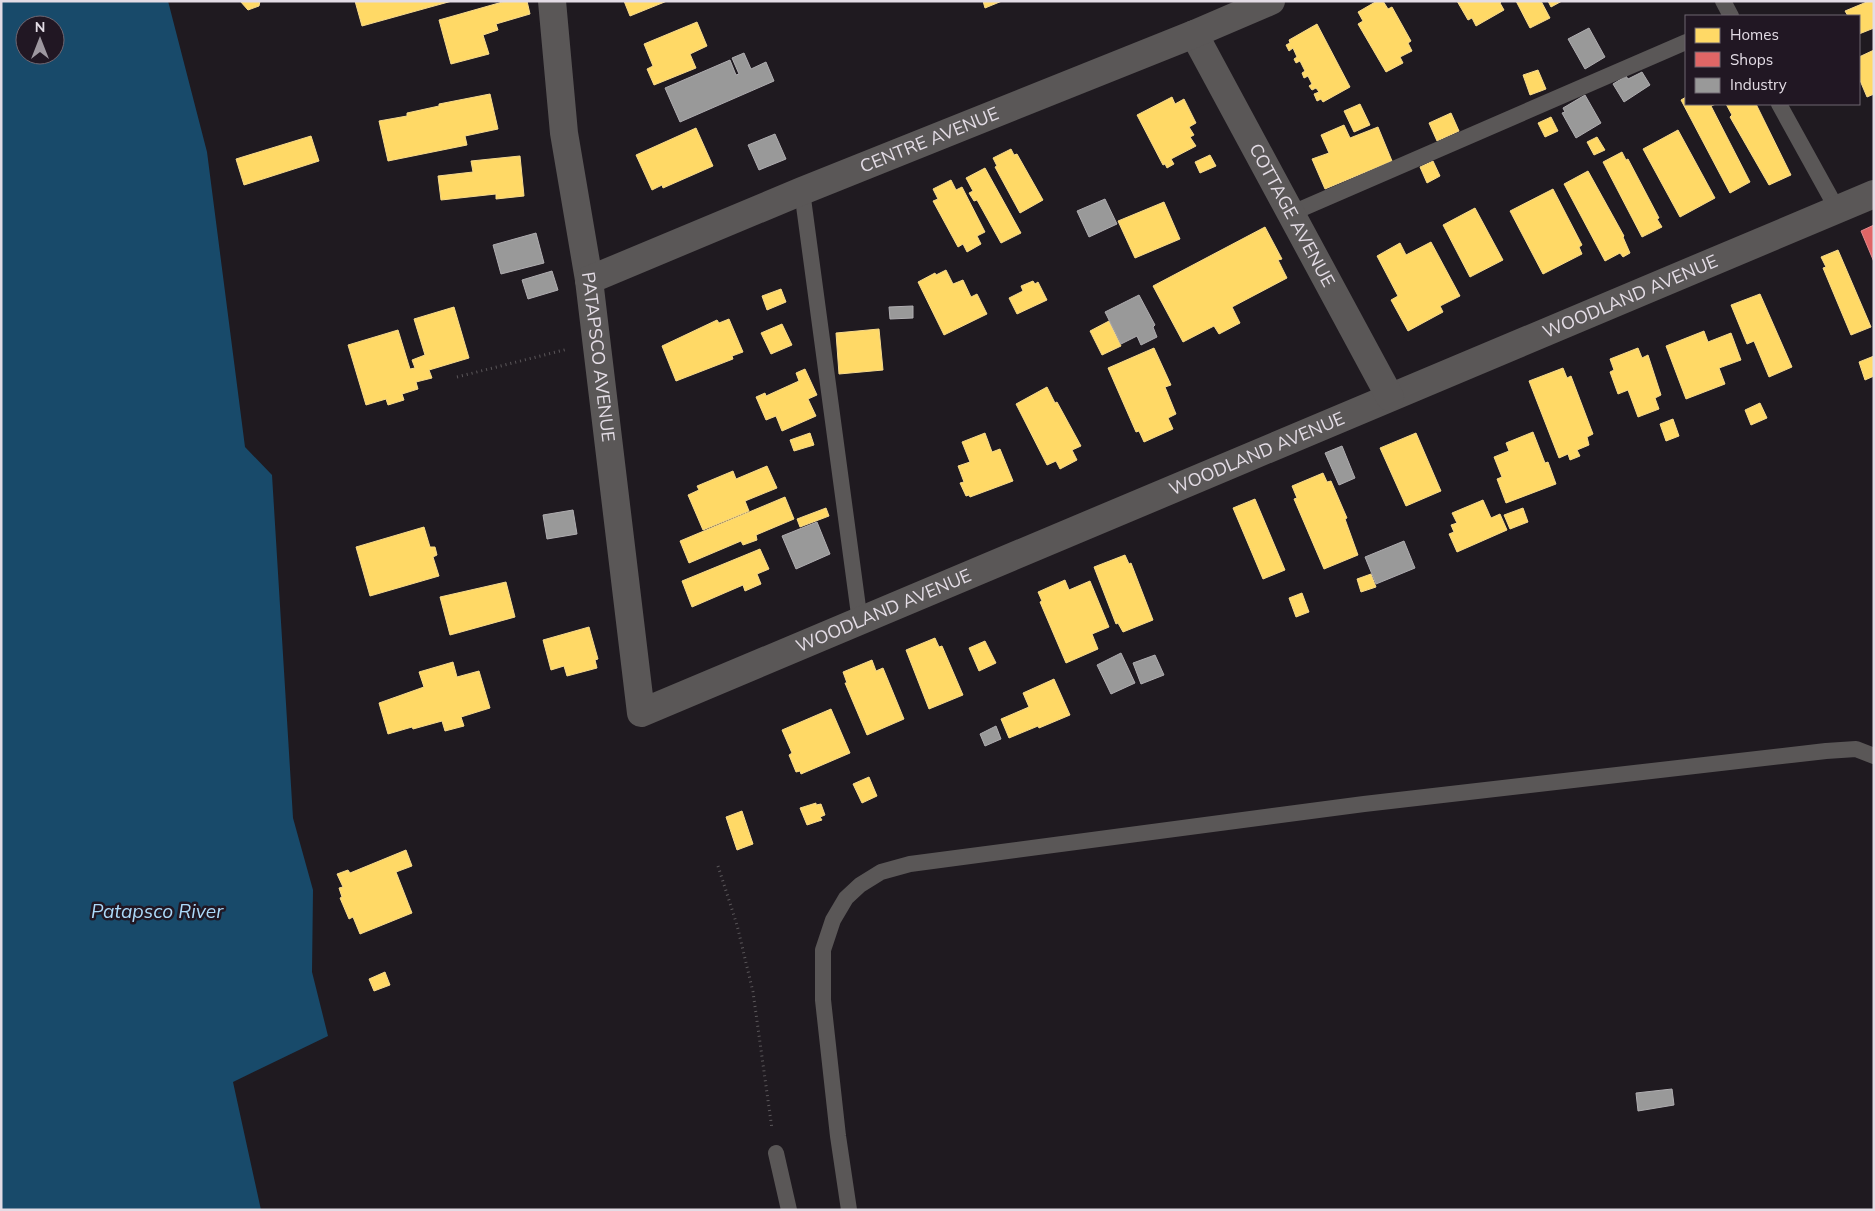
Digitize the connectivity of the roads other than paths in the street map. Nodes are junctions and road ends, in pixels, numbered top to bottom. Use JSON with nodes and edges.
{"nodes":[{"id":1,"x":552,"y":1,"type":"edge"},
{"id":2,"x":1271,"y":1,"type":"edge"},
{"id":3,"x":1723,"y":1,"type":"edge"},
{"id":4,"x":1730,"y":15,"type":"edge"},
{"id":5,"x":1194,"y":34,"type":"junction"},
{"id":6,"x":1685,"y":42,"type":"edge"},
{"id":7,"x":1780,"y":105,"type":"edge"},
{"id":8,"x":802,"y":191,"type":"junction"},
{"id":9,"x":1874,"y":194,"type":"edge"},
{"id":10,"x":1836,"y":209,"type":"junction"},
{"id":11,"x":1292,"y":212,"type":"junction"},
{"id":12,"x":589,"y":280,"type":"junction"},
{"id":13,"x":1390,"y":397,"type":"junction"},
{"id":14,"x":860,"y":622,"type":"junction"},
{"id":15,"x":641,"y":713,"type":"joint"},
{"id":16,"x":1874,"y":744,"type":"edge"},
{"id":17,"x":1856,"y":749,"type":"junction"},
{"id":18,"x":1874,"y":756,"type":"edge"},
{"id":19,"x":776,"y":1153,"type":"road end"},
{"id":20,"x":789,"y":1210,"type":"edge"},
{"id":21,"x":849,"y":1210,"type":"edge"}],
"edges":[{"from":1,"to":12,"type":"street","name":"PATAPSCO AVENUE"},
{"from":2,"to":5,"type":"street","name":"CENTRE AVENUE"},
{"from":3,"to":4,"type":"lane"},
{"from":5,"to":8,"type":"street","name":"CENTRE AVENUE"},
{"from":5,"to":11,"type":"street","name":"COTTAGE AVENUE"},
{"from":6,"to":11,"type":"lane"},
{"from":7,"to":10,"type":"lane"},
{"from":8,"to":12,"type":"street","name":"CENTRE AVENUE"},
{"from":8,"to":14,"type":"lane"},
{"from":9,"to":10,"type":"street","name":"WOODLAND AVENUE"},
{"from":10,"to":13,"type":"street","name":"WOODLAND AVENUE"},
{"from":11,"to":13,"type":"street","name":"COTTAGE AVENUE"},
{"from":12,"to":15,"type":"street","name":"PATAPSCO AVENUE"},
{"from":13,"to":14,"type":"street","name":"WOODLAND AVENUE"},
{"from":14,"to":15,"type":"street","name":"WOODLAND AVENUE"},
{"from":16,"to":17,"type":"lane"},
{"from":17,"to":18,"type":"lane"},
{"from":17,"to":21,"type":"lane"},
{"from":19,"to":20,"type":"lane"}]}
